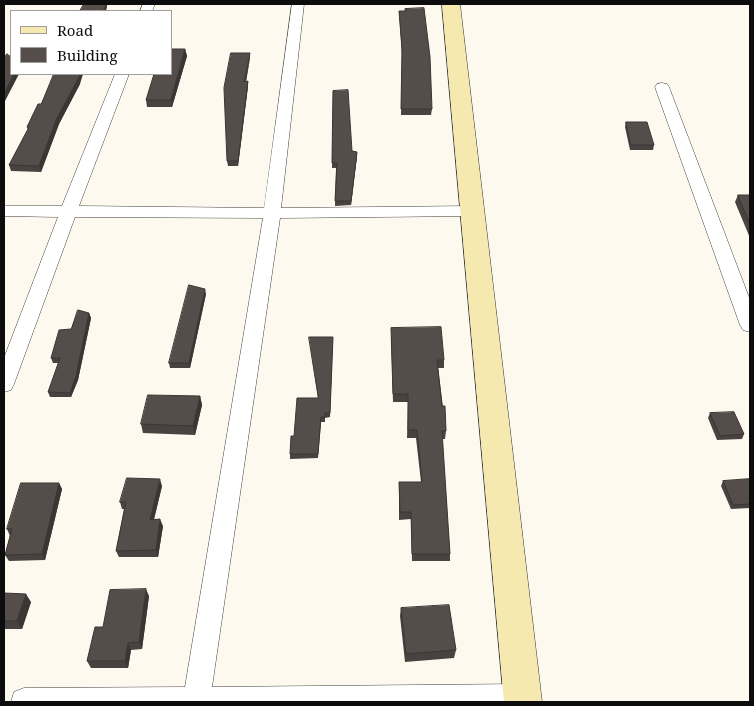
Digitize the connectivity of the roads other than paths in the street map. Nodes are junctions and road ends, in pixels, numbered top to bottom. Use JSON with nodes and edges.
{"nodes":[{"id":1,"x":298,"y":4,"type":"edge"},
{"id":2,"x":451,"y":4,"type":"edge"},
{"id":3,"x":122,"y":75,"type":"edge"},
{"id":4,"x":662,"y":87,"type":"dead end"},
{"id":5,"x":4,"y":211,"type":"edge"},
{"id":6,"x":472,"y":211,"type":"junction"},
{"id":7,"x":68,"y":212,"type":"junction"},
{"id":8,"x":272,"y":213,"type":"junction"},
{"id":9,"x":750,"y":325,"type":"edge"},
{"id":10,"x":4,"y":384,"type":"edge"},
{"id":11,"x":522,"y":700,"type":"edge"},
{"id":12,"x":196,"y":701,"type":"edge"},
{"id":13,"x":24,"y":702,"type":"edge"}],
"edges":[{"from":1,"to":8,"type":"street"},
{"from":2,"to":6,"type":"main road"},
{"from":3,"to":7,"type":"street"},
{"from":4,"to":9,"type":"street"},
{"from":5,"to":7,"type":"street"},
{"from":6,"to":8,"type":"street"},
{"from":6,"to":11,"type":"main road"},
{"from":7,"to":8,"type":"street"},
{"from":7,"to":10,"type":"street"},
{"from":8,"to":12,"type":"street"},
{"from":11,"to":12,"type":"street"},
{"from":12,"to":13,"type":"street"}]}
